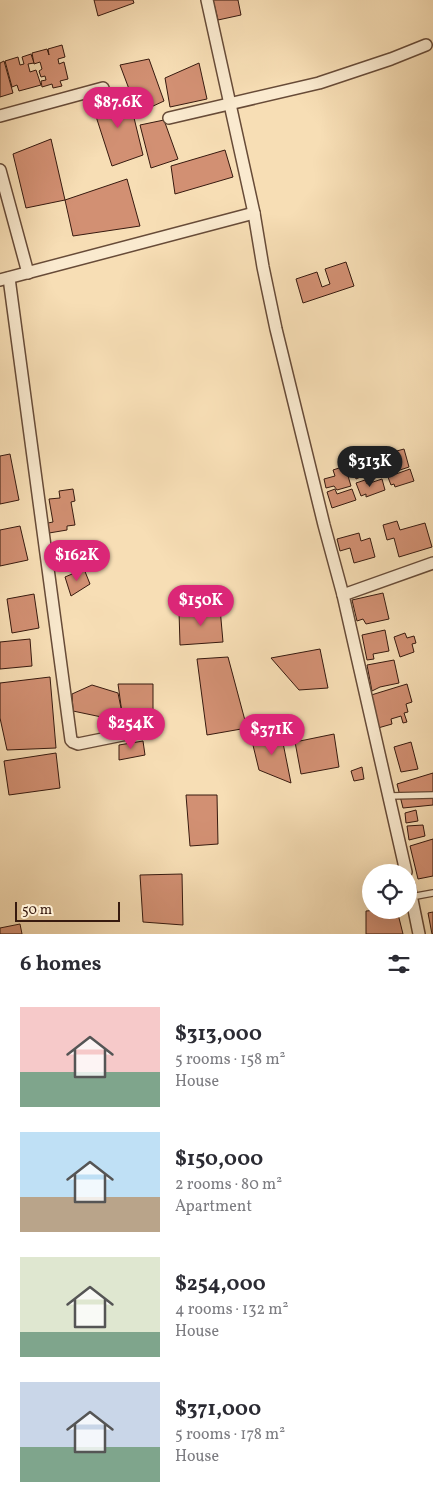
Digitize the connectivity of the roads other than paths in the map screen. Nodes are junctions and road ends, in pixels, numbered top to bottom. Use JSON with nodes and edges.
{"nodes":[{"id":1,"x":207,"y":0,"type":"edge"},
{"id":2,"x":426,"y":45,"type":"dead end"},
{"id":3,"x":103,"y":88,"type":"dead end"},
{"id":4,"x":230,"y":103,"type":"junction"},
{"id":5,"x":0,"y":116,"type":"edge"},
{"id":6,"x":169,"y":118,"type":"dead end"},
{"id":7,"x":0,"y":170,"type":"edge"},
{"id":8,"x":254,"y":213,"type":"junction"},
{"id":9,"x":28,"y":273,"type":"junction"},
{"id":10,"x":5,"y":279,"type":"edge"},
{"id":11,"x":433,"y":563,"type":"edge"},
{"id":12,"x":343,"y":595,"type":"junction"},
{"id":13,"x":142,"y":731,"type":"dead end"},
{"id":14,"x":433,"y":795,"type":"edge"},
{"id":15,"x":390,"y":796,"type":"junction"},
{"id":16,"x":404,"y":864,"type":"edge"},
{"id":17,"x":417,"y":892,"type":"edge"},
{"id":18,"x":433,"y":893,"type":"edge"},
{"id":19,"x":416,"y":919,"type":"edge"},
{"id":20,"x":419,"y":934,"type":"edge"}],
"edges":[{"from":1,"to":4,"type":"street"},
{"from":2,"to":4,"type":"street"},
{"from":3,"to":5,"type":"street"},
{"from":4,"to":6,"type":"street"},
{"from":4,"to":8,"type":"street"},
{"from":7,"to":9,"type":"street"},
{"from":8,"to":9,"type":"street"},
{"from":8,"to":12,"type":"street"},
{"from":9,"to":10,"type":"street"},
{"from":10,"to":13,"type":"street"},
{"from":11,"to":12,"type":"street"},
{"from":12,"to":15,"type":"street"},
{"from":14,"to":15,"type":"lane"},
{"from":15,"to":16,"type":"street"},
{"from":17,"to":18,"type":"lane"},
{"from":19,"to":20,"type":"street"}]}
